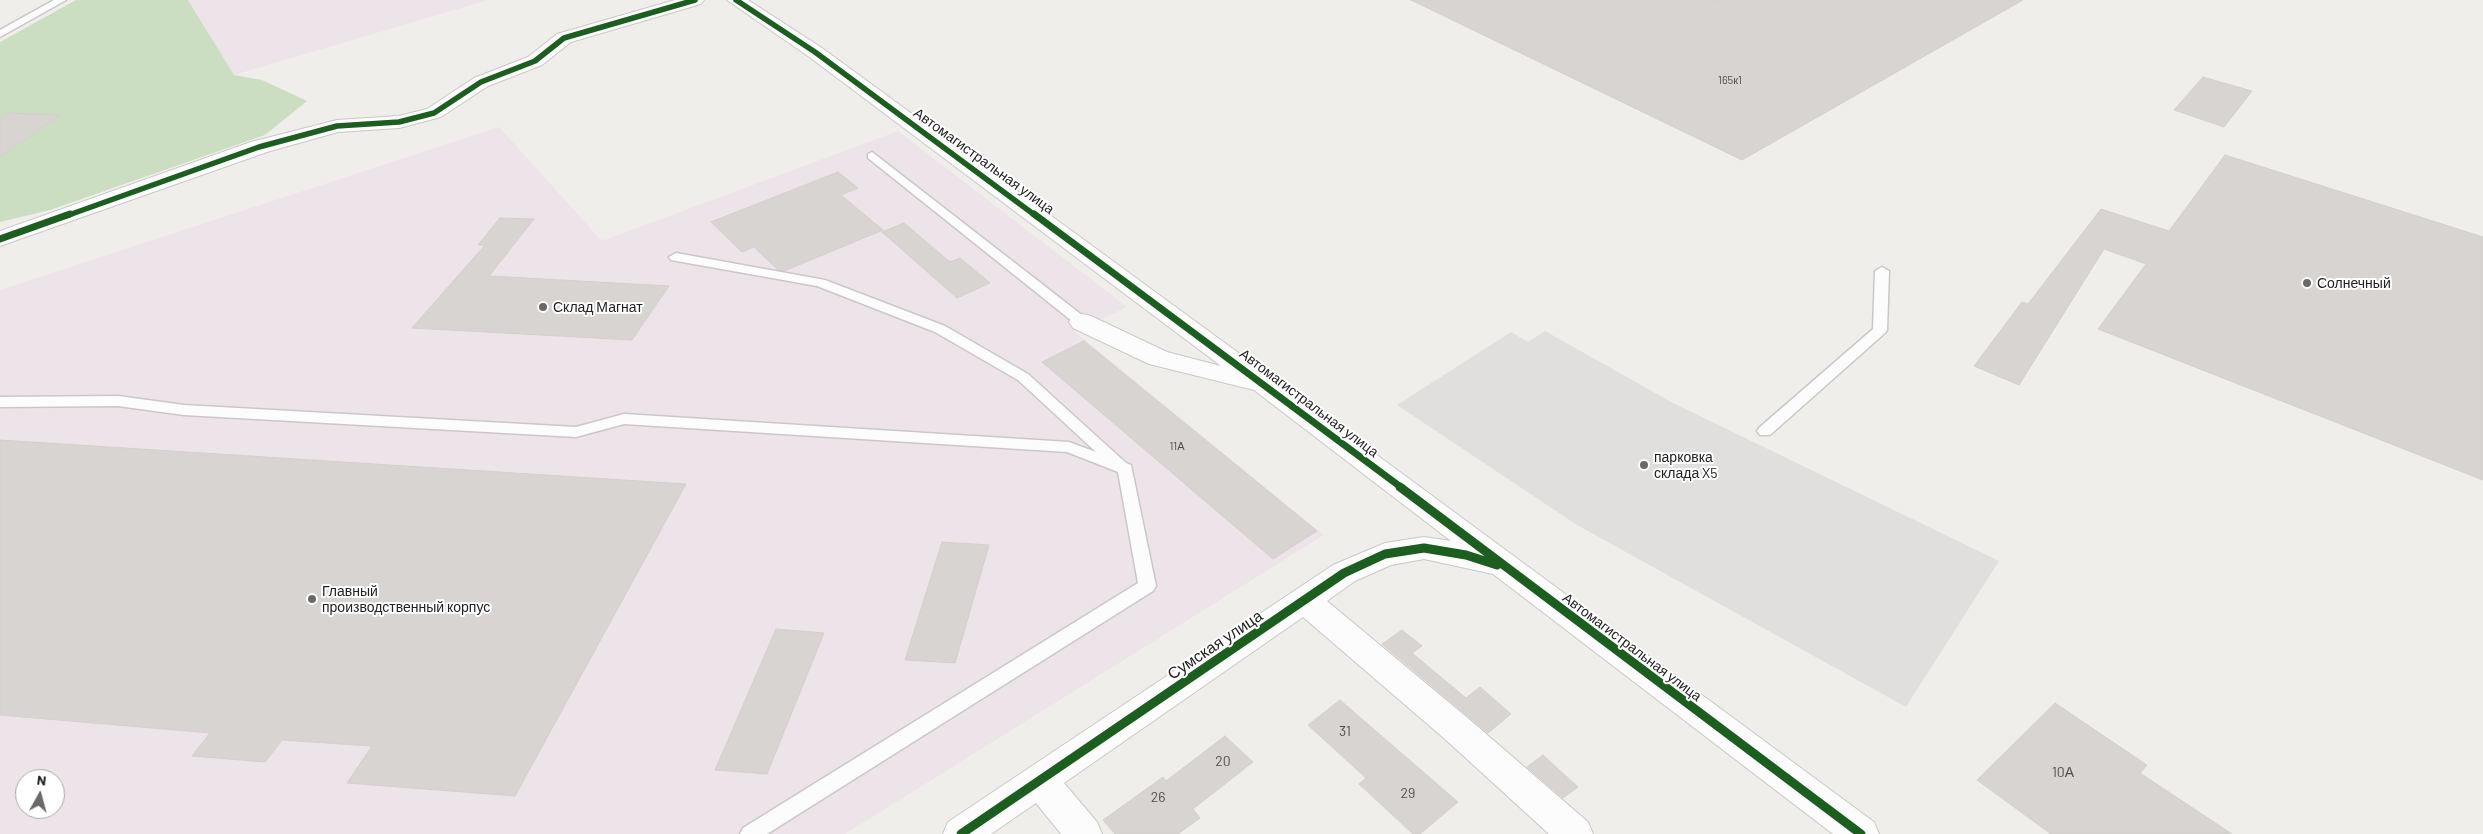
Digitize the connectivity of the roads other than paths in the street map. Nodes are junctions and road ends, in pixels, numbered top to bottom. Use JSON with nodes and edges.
{"nodes":[{"id":1,"x":61,"y":0,"type":"edge"},
{"id":2,"x":695,"y":0,"type":"edge"},
{"id":3,"x":736,"y":0,"type":"edge"},
{"id":4,"x":0,"y":34,"type":"edge"},
{"id":5,"x":872,"y":156,"type":"dead end"},
{"id":6,"x":0,"y":239,"type":"edge"},
{"id":7,"x":676,"y":257,"type":"dead end"},
{"id":8,"x":1882,"y":271,"type":"dead end"},
{"id":9,"x":1082,"y":322,"type":"joint"},
{"id":10,"x":1265,"y":385,"type":"junction"},
{"id":11,"x":0,"y":402,"type":"edge"},
{"id":12,"x":1765,"y":431,"type":"dead end"},
{"id":13,"x":1125,"y":469,"type":"junction"},
{"id":14,"x":1506,"y":568,"type":"junction"},
{"id":15,"x":1305,"y":601,"type":"junction"},
{"id":16,"x":1040,"y":781,"type":"junction"},
{"id":17,"x":750,"y":834,"type":"edge"},
{"id":18,"x":961,"y":834,"type":"edge"},
{"id":19,"x":1084,"y":834,"type":"edge"},
{"id":20,"x":1575,"y":834,"type":"edge"},
{"id":21,"x":1861,"y":834,"type":"edge"}],
"edges":[{"from":1,"to":4,"type":"lane"},
{"from":2,"to":6,"type":"street"},
{"from":3,"to":10,"type":"street","name":"Автомагистральная улица"},
{"from":5,"to":9,"type":"lane"},
{"from":7,"to":13,"type":"lane"},
{"from":8,"to":12,"type":"lane"},
{"from":9,"to":10,"type":"street"},
{"from":10,"to":14,"type":"street","name":"Автомагистральная улица"},
{"from":11,"to":13,"type":"lane"},
{"from":13,"to":17,"type":"lane"},
{"from":14,"to":15,"type":"street","name":"Сумская улица"},
{"from":14,"to":21,"type":"street","name":"Автомагистральная улица"},
{"from":15,"to":16,"type":"street","name":"Сумская улица"},
{"from":15,"to":20,"type":"street"},
{"from":16,"to":18,"type":"street","name":"Сумская улица"},
{"from":16,"to":19,"type":"street"}]}
